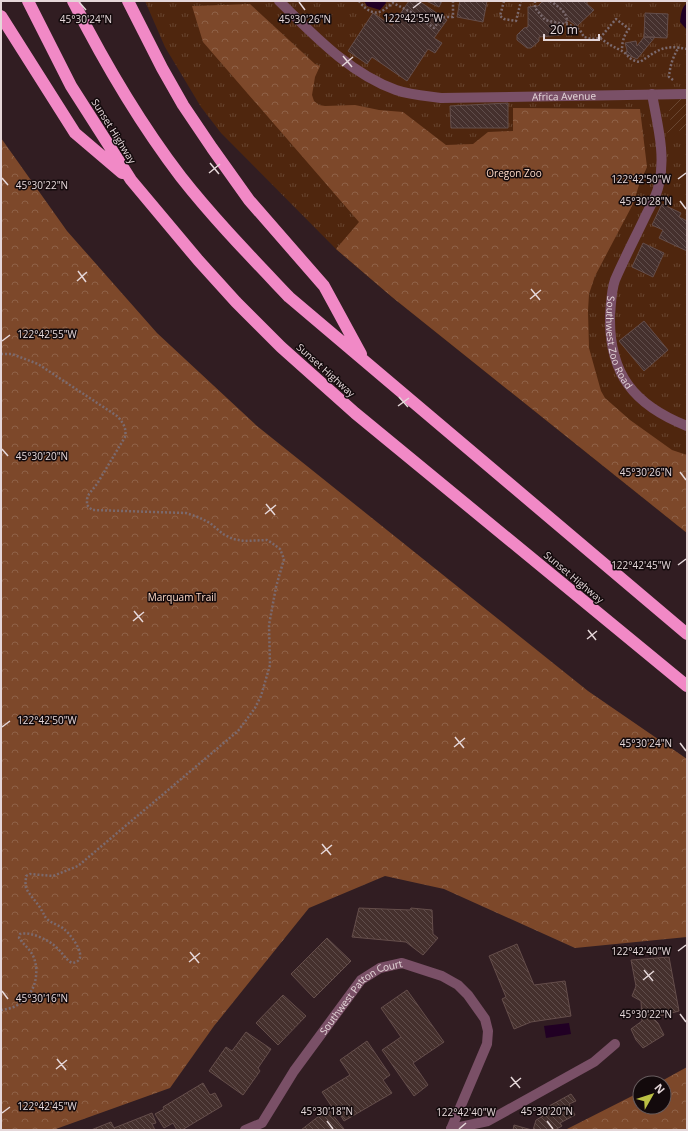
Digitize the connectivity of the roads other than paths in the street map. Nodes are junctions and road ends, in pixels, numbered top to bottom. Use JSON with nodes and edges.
{"nodes":[{"id":1,"x":28,"y":1,"type":"edge"},
{"id":2,"x":73,"y":1,"type":"edge"},
{"id":3,"x":128,"y":1,"type":"edge"},
{"id":4,"x":279,"y":1,"type":"edge"},
{"id":5,"x":1,"y":16,"type":"edge"},
{"id":6,"x":652,"y":94,"type":"junction"},
{"id":7,"x":687,"y":94,"type":"edge"},
{"id":8,"x":131,"y":180,"type":"junction"},
{"id":9,"x":365,"y":360,"type":"junction"},
{"id":10,"x":687,"y":426,"type":"edge"},
{"id":11,"x":687,"y":634,"type":"edge"},
{"id":12,"x":687,"y":686,"type":"edge"},
{"id":13,"x":615,"y":1044,"type":"dead end"},
{"id":14,"x":245,"y":1130,"type":"edge"}],
"edges":[{"from":1,"to":8,"type":"highway","name":"Sunset Highway"},
{"from":2,"to":9,"type":"highway"},
{"from":3,"to":9,"type":"highway"},
{"from":4,"to":6,"type":"street","name":"Africa Avenue"},
{"from":5,"to":8,"type":"highway"},
{"from":6,"to":7,"type":"street","name":"Africa Avenue"},
{"from":6,"to":10,"type":"street","name":"Southwest Zoo Road"},
{"from":8,"to":12,"type":"highway","name":"Sunset Highway"},
{"from":9,"to":11,"type":"highway"},
{"from":13,"to":14,"type":"street","name":"Southwest Patton Court"}]}
